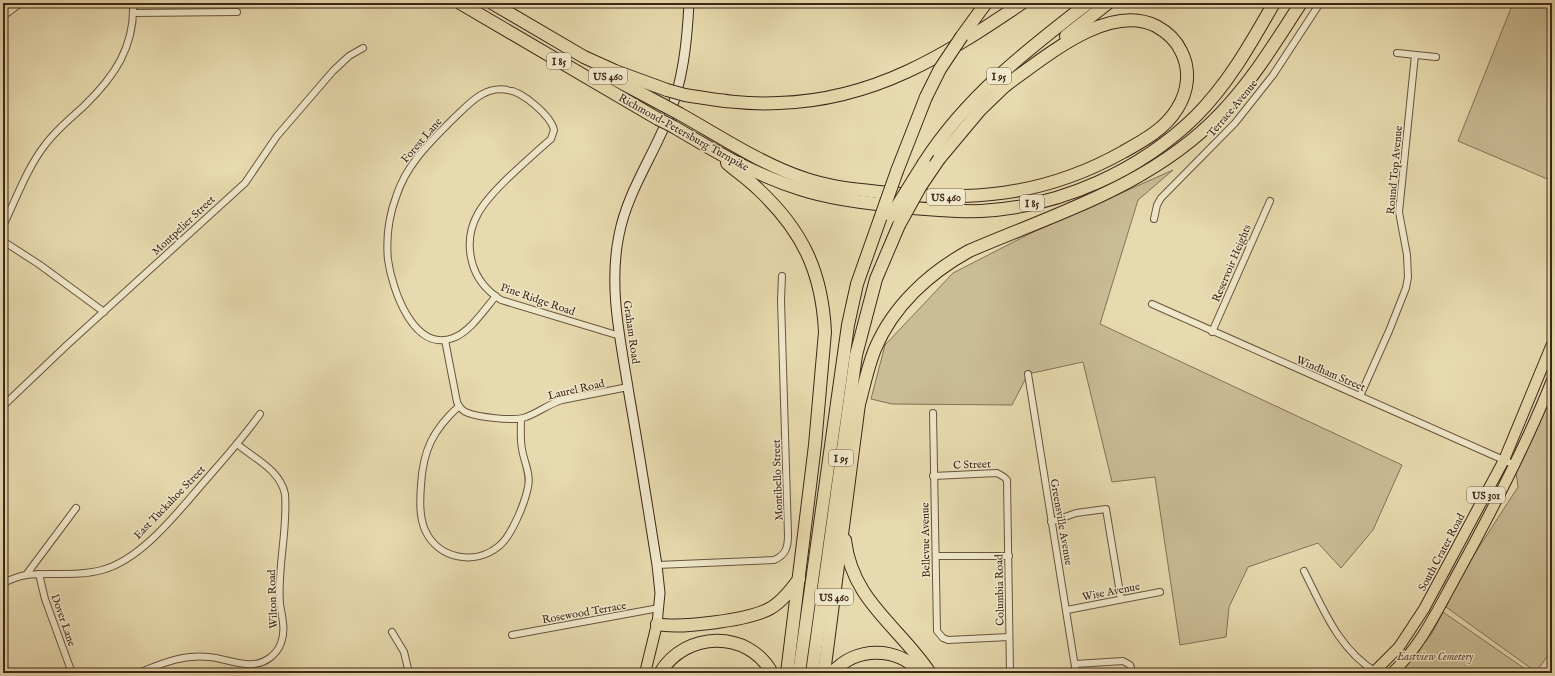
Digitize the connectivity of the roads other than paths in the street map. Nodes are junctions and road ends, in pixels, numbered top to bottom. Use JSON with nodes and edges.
{"nodes":[{"id":1,"x":21,"y":3,"type":"edge"},
{"id":2,"x":133,"y":3,"type":"edge"},
{"id":3,"x":460,"y":3,"type":"edge"},
{"id":4,"x":492,"y":3,"type":"edge"},
{"id":5,"x":689,"y":3,"type":"edge"},
{"id":6,"x":986,"y":3,"type":"edge"},
{"id":7,"x":1017,"y":3,"type":"edge"},
{"id":8,"x":1022,"y":3,"type":"edge"},
{"id":9,"x":1088,"y":3,"type":"edge"},
{"id":10,"x":1108,"y":3,"type":"edge"},
{"id":11,"x":1274,"y":3,"type":"edge"},
{"id":12,"x":1301,"y":3,"type":"edge"},
{"id":13,"x":1320,"y":3,"type":"edge"},
{"id":14,"x":237,"y":12,"type":"dead end"},
{"id":15,"x":133,"y":13,"type":"junction"},
{"id":16,"x":3,"y":16,"type":"edge"},
{"id":17,"x":986,"y":27,"type":"junction"},
{"id":18,"x":556,"y":41,"type":"junction"},
{"id":19,"x":363,"y":48,"type":"dead end"},
{"id":20,"x":1397,"y":53,"type":"dead end"},
{"id":21,"x":1415,"y":55,"type":"junction"},
{"id":22,"x":1436,"y":57,"type":"dead end"},
{"id":23,"x":1000,"y":89,"type":"junction"},
{"id":24,"x":548,"y":142,"type":"joint"},
{"id":25,"x":716,"y":152,"type":"junction"},
{"id":26,"x":1270,"y":201,"type":"dead end"},
{"id":27,"x":1154,"y":218,"type":"dead end"},
{"id":28,"x":890,"y":220,"type":"junction"},
{"id":29,"x":3,"y":226,"type":"edge"},
{"id":30,"x":3,"y":240,"type":"edge"},
{"id":31,"x":889,"y":246,"type":"junction"},
{"id":32,"x":782,"y":276,"type":"dead end"},
{"id":33,"x":496,"y":296,"type":"junction"},
{"id":34,"x":1152,"y":304,"type":"dead end"},
{"id":35,"x":104,"y":312,"type":"junction"},
{"id":36,"x":1212,"y":332,"type":"junction"},
{"id":37,"x":620,"y":336,"type":"junction"},
{"id":38,"x":445,"y":340,"type":"junction"},
{"id":39,"x":1552,"y":344,"type":"edge"},
{"id":40,"x":1028,"y":374,"type":"dead end"},
{"id":41,"x":1552,"y":380,"type":"edge"},
{"id":42,"x":628,"y":387,"type":"junction"},
{"id":43,"x":1360,"y":396,"type":"junction"},
{"id":44,"x":836,"y":400,"type":"junction"},
{"id":45,"x":859,"y":404,"type":"junction"},
{"id":46,"x":3,"y":406,"type":"edge"},
{"id":47,"x":459,"y":406,"type":"junction"},
{"id":48,"x":1526,"y":409,"type":"junction"},
{"id":49,"x":933,"y":413,"type":"dead end"},
{"id":50,"x":260,"y":414,"type":"dead end"},
{"id":51,"x":1538,"y":415,"type":"junction"},
{"id":52,"x":522,"y":419,"type":"junction"},
{"id":53,"x":237,"y":444,"type":"junction"},
{"id":54,"x":1504,"y":460,"type":"junction"},
{"id":55,"x":1515,"y":465,"type":"junction"},
{"id":56,"x":933,"y":476,"type":"junction"},
{"id":57,"x":1008,"y":507,"type":"joint"},
{"id":58,"x":76,"y":508,"type":"dead end"},
{"id":59,"x":844,"y":521,"type":"junction"},
{"id":60,"x":1051,"y":522,"type":"junction"},
{"id":61,"x":805,"y":532,"type":"junction"},
{"id":62,"x":936,"y":556,"type":"junction"},
{"id":63,"x":1009,"y":556,"type":"junction"},
{"id":64,"x":657,"y":565,"type":"junction"},
{"id":65,"x":1304,"y":571,"type":"dead end"},
{"id":66,"x":39,"y":574,"type":"junction"},
{"id":67,"x":26,"y":575,"type":"junction"},
{"id":68,"x":800,"y":578,"type":"junction"},
{"id":69,"x":3,"y":582,"type":"edge"},
{"id":70,"x":1160,"y":592,"type":"dead end"},
{"id":71,"x":1122,"y":599,"type":"junction"},
{"id":72,"x":659,"y":608,"type":"junction"},
{"id":73,"x":1066,"y":610,"type":"junction"},
{"id":74,"x":657,"y":624,"type":"junction"},
{"id":75,"x":392,"y":632,"type":"dead end"},
{"id":76,"x":512,"y":635,"type":"dead end"},
{"id":77,"x":1009,"y":637,"type":"junction"},
{"id":78,"x":1075,"y":664,"type":"junction"},
{"id":79,"x":72,"y":673,"type":"edge"},
{"id":80,"x":138,"y":673,"type":"edge"},
{"id":81,"x":409,"y":673,"type":"edge"},
{"id":82,"x":645,"y":673,"type":"edge"},
{"id":83,"x":660,"y":673,"type":"edge"},
{"id":84,"x":772,"y":673,"type":"edge"},
{"id":85,"x":787,"y":673,"type":"edge"},
{"id":86,"x":799,"y":673,"type":"edge"},
{"id":87,"x":812,"y":673,"type":"edge"},
{"id":88,"x":824,"y":673,"type":"edge"},
{"id":89,"x":832,"y":673,"type":"edge"},
{"id":90,"x":921,"y":673,"type":"edge"},
{"id":91,"x":930,"y":673,"type":"edge"},
{"id":92,"x":1010,"y":673,"type":"edge"},
{"id":93,"x":1076,"y":673,"type":"edge"},
{"id":94,"x":1133,"y":673,"type":"edge"},
{"id":95,"x":1375,"y":673,"type":"edge"},
{"id":96,"x":1392,"y":673,"type":"edge"}],
"edges":[{"from":1,"to":16,"type":"street"},
{"from":2,"to":15,"type":"street"},
{"from":3,"to":25,"type":"highway","name":"Richmond-Petersburg Turnpike","number":"I 85","bridge":true},
{"from":4,"to":18,"type":"highway","name":"Richmond-Petersburg Turnpike","number":"I 85"},
{"from":5,"to":37,"type":"main road","name":"Graham Road"},
{"from":6,"to":28,"type":"highway","bridge":true},
{"from":7,"to":17,"type":"highway"},
{"from":8,"to":17,"type":"highway","name":"Richmond-Petersburg Turnpike","number":"I 85"},
{"from":9,"to":28,"type":"highway","number":"I 95","bridge":true},
{"from":10,"to":23,"type":"highway","number":"I 95"},
{"from":11,"to":25,"type":"highway","name":"Richmond-Petersburg Turnpike","number":"I 85"},
{"from":12,"to":45,"type":"highway"},
{"from":13,"to":27,"type":"street","name":"Terrace Avenue"},
{"from":14,"to":15,"type":"street"},
{"from":15,"to":29,"type":"street"},
{"from":17,"to":18,"type":"highway","name":"Richmond-Petersburg Turnpike","number":"I 85","bridge":true},
{"from":18,"to":23,"type":"highway","number":"US 460","bridge":true},
{"from":19,"to":35,"type":"street","name":"Montpelier Street"},
{"from":20,"to":21,"type":"street"},
{"from":21,"to":22,"type":"street"},
{"from":21,"to":43,"type":"street","name":"Round Top Avenue"},
{"from":23,"to":28,"type":"highway","number":"I 95","bridge":true},
{"from":24,"to":33,"type":"street","name":"Pine Ridge Road"},
{"from":24,"to":38,"type":"street","name":"Forest Lane"},
{"from":25,"to":61,"type":"highway"},
{"from":26,"to":36,"type":"street","name":"Reservoir Heights"},
{"from":28,"to":31,"type":"highway","number":"I 95"},
{"from":28,"to":44,"type":"highway","number":"I 95"},
{"from":30,"to":35,"type":"street"},
{"from":31,"to":45,"type":"highway","number":"US 460"},
{"from":31,"to":87,"type":"highway","number":"I 95"},
{"from":32,"to":64,"type":"street","name":"Montibello Street"},
{"from":33,"to":37,"type":"street","name":"Pine Ridge Road"},
{"from":33,"to":38,"type":"street"},
{"from":34,"to":36,"type":"street","name":"Windham Street"},
{"from":35,"to":46,"type":"street","name":"Montpelier Street"},
{"from":36,"to":43,"type":"street","name":"Windham Street"},
{"from":37,"to":42,"type":"main road","name":"Graham Road"},
{"from":38,"to":47,"type":"street"},
{"from":39,"to":48,"type":"main road","name":"South Crater Road","number":"US 301"},
{"from":40,"to":60,"type":"street","name":"Greensville Avenue"},
{"from":41,"to":51,"type":"main road","number":"US 301"},
{"from":42,"to":52,"type":"street","name":"Laurel Road"},
{"from":42,"to":64,"type":"main road","name":"Graham Road"},
{"from":43,"to":54,"type":"street","name":"Windham Street"},
{"from":44,"to":61,"type":"highway"},
{"from":44,"to":86,"type":"highway","number":"I 95"},
{"from":45,"to":59,"type":"highway","number":"US 460"},
{"from":47,"to":52,"type":"street"},
{"from":47,"to":52,"type":"street"},
{"from":48,"to":51,"type":"main road"},
{"from":48,"to":54,"type":"main road","name":"South Crater Road","number":"US 301"},
{"from":49,"to":56,"type":"street","name":"Bellevue Avenue"},
{"from":50,"to":53,"type":"street","name":"East Tuckahoe Street"},
{"from":51,"to":55,"type":"main road","number":"US 301"},
{"from":53,"to":66,"type":"street","name":"East Tuckahoe Street"},
{"from":53,"to":80,"type":"street","name":"Wilton Road"},
{"from":54,"to":55,"type":"street","name":"Windham Street"},
{"from":54,"to":95,"type":"main road","name":"South Crater Road","number":"US 301"},
{"from":55,"to":96,"type":"main road","number":"US 301"},
{"from":56,"to":57,"type":"street","name":"C Street"},
{"from":56,"to":62,"type":"street","name":"Bellevue Avenue"},
{"from":57,"to":63,"type":"street","name":"Columbia Road"},
{"from":58,"to":67,"type":"street"},
{"from":59,"to":88,"type":"highway","number":"US 460"},
{"from":59,"to":91,"type":"highway"},
{"from":60,"to":71,"type":"street"},
{"from":60,"to":73,"type":"street","name":"Greensville Avenue"},
{"from":61,"to":68,"type":"highway"},
{"from":62,"to":63,"type":"street"},
{"from":62,"to":77,"type":"street","name":"Bellevue Avenue"},
{"from":63,"to":77,"type":"street","name":"Columbia Road"},
{"from":64,"to":72,"type":"main road","name":"Graham Road"},
{"from":65,"to":95,"type":"street"},
{"from":66,"to":67,"type":"street","name":"East Tuckahoe Street"},
{"from":66,"to":79,"type":"street","name":"Dover Lane"},
{"from":67,"to":69,"type":"street","name":"East Tuckahoe Street"},
{"from":68,"to":74,"type":"highway"},
{"from":68,"to":85,"type":"highway"},
{"from":70,"to":71,"type":"street","name":"Wise Avenue"},
{"from":71,"to":73,"type":"street","name":"Wise Avenue"},
{"from":72,"to":74,"type":"main road","name":"Graham Road"},
{"from":72,"to":76,"type":"street","name":"Rosewood Terrace"},
{"from":73,"to":78,"type":"street","name":"Greensville Avenue"},
{"from":74,"to":82,"type":"main road","name":"Graham Road"},
{"from":75,"to":81,"type":"street"},
{"from":77,"to":92,"type":"street","name":"Columbia Road"},
{"from":78,"to":93,"type":"street","name":"Greensville Avenue"},
{"from":78,"to":94,"type":"street"},
{"from":83,"to":84,"type":"highway"},
{"from":89,"to":90,"type":"highway"}]}
